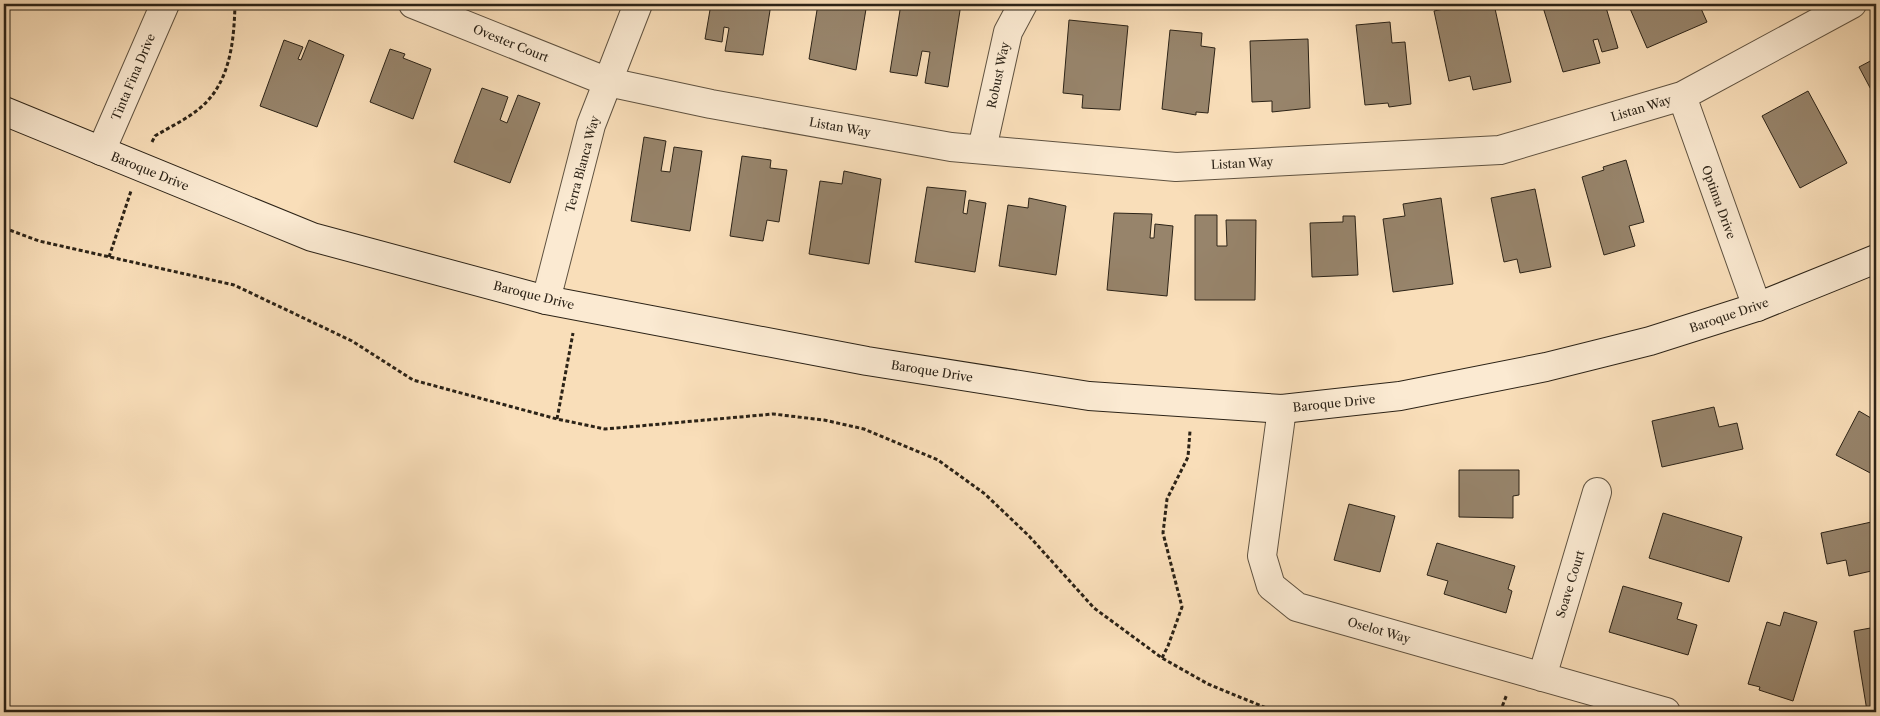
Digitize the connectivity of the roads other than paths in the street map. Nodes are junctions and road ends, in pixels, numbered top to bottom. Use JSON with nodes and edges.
{"nodes":[{"id":1,"x":165,"y":4,"type":"edge"},
{"id":2,"x":413,"y":4,"type":"edge"},
{"id":3,"x":638,"y":4,"type":"edge"},
{"id":4,"x":1023,"y":4,"type":"edge"},
{"id":5,"x":1852,"y":4,"type":"edge"},
{"id":6,"x":608,"y":82,"type":"junction"},
{"id":7,"x":1682,"y":96,"type":"junction"},
{"id":8,"x":4,"y":111,"type":"edge"},
{"id":9,"x":982,"y":149,"type":"junction"},
{"id":10,"x":101,"y":151,"type":"junction"},
{"id":11,"x":1876,"y":259,"type":"edge"},
{"id":12,"x":546,"y":300,"type":"junction"},
{"id":13,"x":1757,"y":307,"type":"junction"},
{"id":14,"x":1282,"y":409,"type":"junction"},
{"id":15,"x":1597,"y":492,"type":"dead end"},
{"id":16,"x":1542,"y":677,"type":"junction"},
{"id":17,"x":1666,"y":712,"type":"edge"}],
"edges":[{"from":1,"to":10,"type":"street","name":"Tinta Fina Drive"},
{"from":2,"to":6,"type":"street","name":"Ovester Court"},
{"from":3,"to":6,"type":"street","name":"Terra Blanca Way"},
{"from":4,"to":9,"type":"street","name":"Robust Way"},
{"from":5,"to":7,"type":"street","name":"Listan Way"},
{"from":6,"to":9,"type":"street","name":"Listan Way"},
{"from":6,"to":12,"type":"street","name":"Terra Blanca Way"},
{"from":7,"to":9,"type":"street","name":"Listan Way"},
{"from":7,"to":13,"type":"street","name":"Optima Drive"},
{"from":8,"to":10,"type":"street","name":"Baroque Drive"},
{"from":10,"to":12,"type":"street","name":"Baroque Drive"},
{"from":11,"to":13,"type":"street","name":"Baroque Drive"},
{"from":12,"to":14,"type":"street","name":"Baroque Drive"},
{"from":13,"to":14,"type":"street","name":"Baroque Drive"},
{"from":14,"to":16,"type":"street","name":"Oselot Way"},
{"from":15,"to":16,"type":"street","name":"Soave Court"},
{"from":16,"to":17,"type":"street","name":"Oselot Way"}]}
